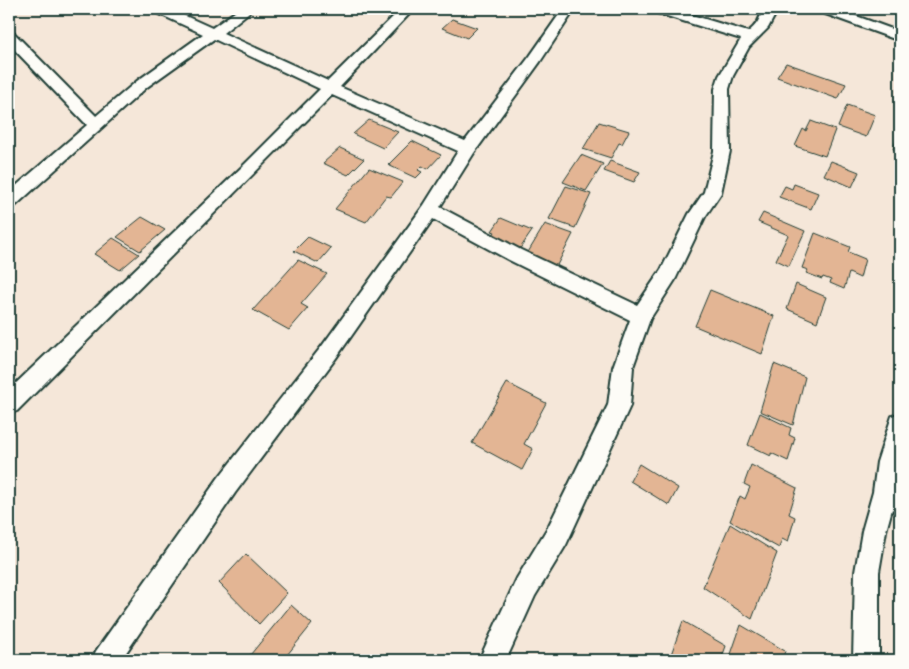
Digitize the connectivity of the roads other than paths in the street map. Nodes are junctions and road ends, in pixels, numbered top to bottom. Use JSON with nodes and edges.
{"nodes":[{"id":1,"x":160,"y":9,"type":"edge"},
{"id":2,"x":247,"y":9,"type":"edge"},
{"id":3,"x":408,"y":9,"type":"edge"},
{"id":4,"x":569,"y":9,"type":"edge"},
{"id":5,"x":659,"y":9,"type":"edge"},
{"id":6,"x":768,"y":9,"type":"edge"},
{"id":7,"x":825,"y":9,"type":"edge"},
{"id":8,"x":213,"y":33,"type":"junction"},
{"id":9,"x":9,"y":36,"type":"edge"},
{"id":10,"x":750,"y":37,"type":"junction"},
{"id":11,"x":900,"y":37,"type":"edge"},
{"id":12,"x":331,"y":88,"type":"junction"},
{"id":13,"x":96,"y":125,"type":"junction"},
{"id":14,"x":468,"y":149,"type":"junction"},
{"id":15,"x":9,"y":202,"type":"edge"},
{"id":16,"x":430,"y":210,"type":"junction"},
{"id":17,"x":641,"y":316,"type":"junction"},
{"id":18,"x":9,"y":404,"type":"edge"},
{"id":19,"x":900,"y":424,"type":"edge"},
{"id":20,"x":892,"y":497,"type":"edge"},
{"id":21,"x":868,"y":659,"type":"edge"},
{"id":22,"x":104,"y":660,"type":"edge"},
{"id":23,"x":492,"y":660,"type":"edge"}],
"edges":[{"from":1,"to":8,"type":"street"},
{"from":2,"to":8,"type":"street"},
{"from":3,"to":12,"type":"street"},
{"from":4,"to":14,"type":"street"},
{"from":5,"to":10,"type":"street"},
{"from":6,"to":10,"type":"street"},
{"from":7,"to":11,"type":"street"},
{"from":8,"to":12,"type":"street"},
{"from":8,"to":13,"type":"street"},
{"from":9,"to":13,"type":"street"},
{"from":10,"to":17,"type":"street"},
{"from":12,"to":14,"type":"street"},
{"from":12,"to":18,"type":"street"},
{"from":13,"to":15,"type":"street"},
{"from":14,"to":16,"type":"street"},
{"from":16,"to":17,"type":"street"},
{"from":16,"to":22,"type":"street"},
{"from":17,"to":23,"type":"street"},
{"from":19,"to":20,"type":"street"},
{"from":20,"to":21,"type":"street"}]}
